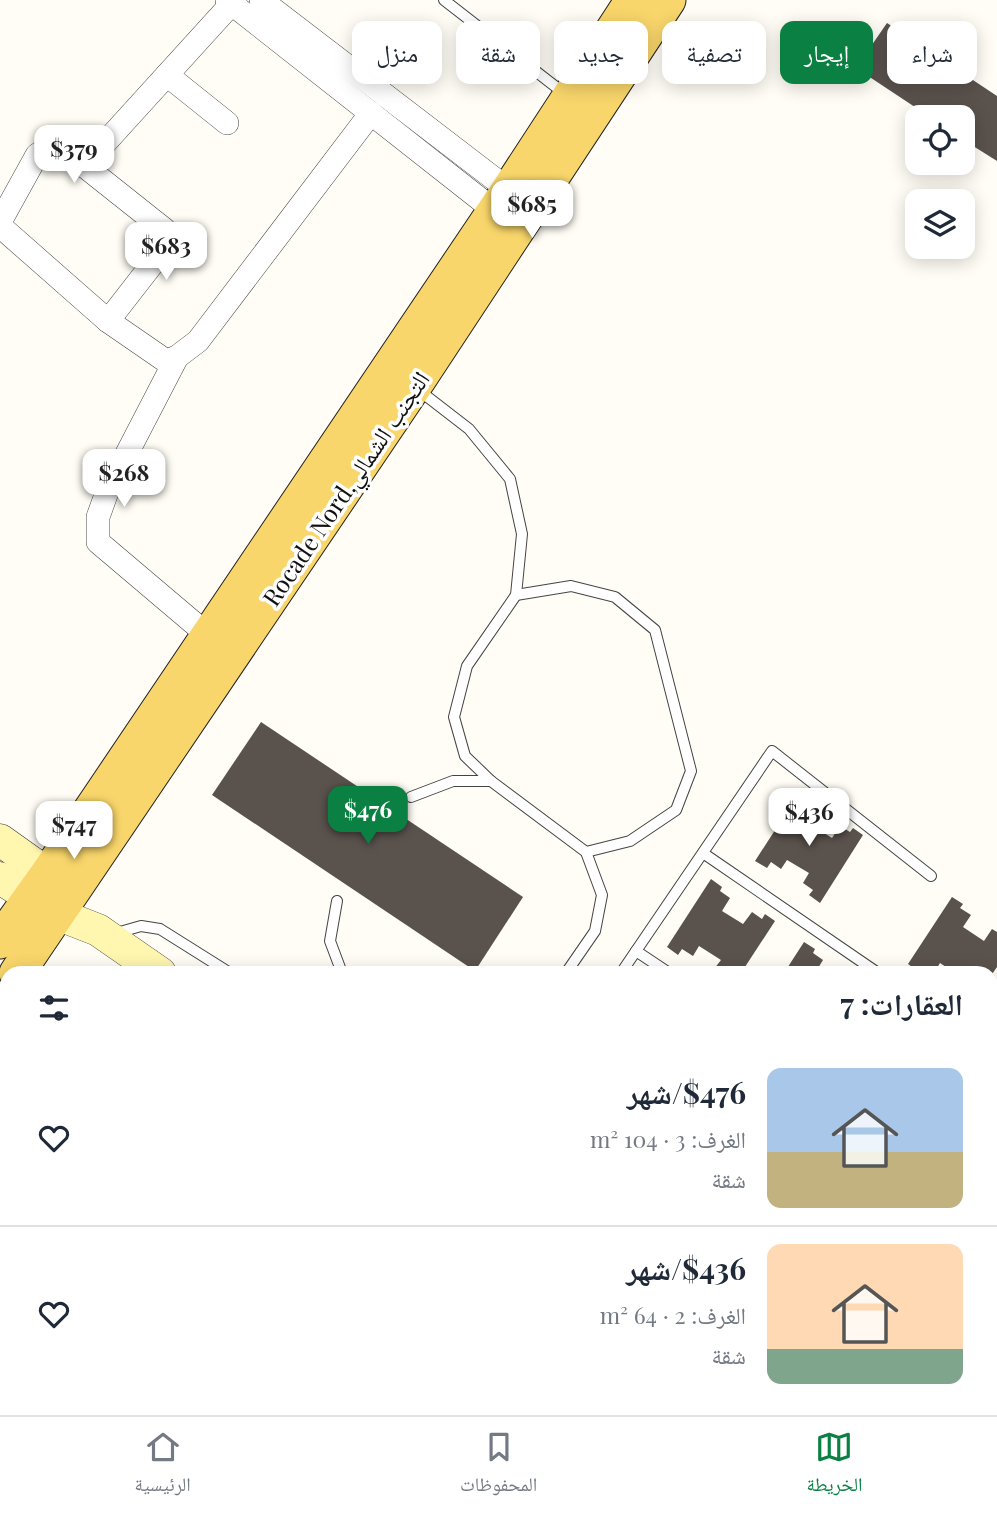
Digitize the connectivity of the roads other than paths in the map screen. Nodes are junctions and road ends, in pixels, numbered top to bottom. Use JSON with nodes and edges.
{"nodes":[{"id":1,"x":261,"y":0,"type":"edge"},
{"id":2,"x":444,"y":0,"type":"edge"},
{"id":3,"x":633,"y":0,"type":"edge"},
{"id":4,"x":668,"y":0,"type":"edge"},
{"id":5,"x":232,"y":1,"type":"edge"},
{"id":6,"x":167,"y":75,"type":"junction"},
{"id":7,"x":570,"y":98,"type":"junction"},
{"id":8,"x":371,"y":113,"type":"junction"},
{"id":9,"x":228,"y":123,"type":"dead end"},
{"id":10,"x":84,"y":166,"type":"junction"},
{"id":11,"x":510,"y":207,"type":"junction"},
{"id":12,"x":2,"y":216,"type":"edge"},
{"id":13,"x":108,"y":321,"type":"junction"},
{"id":14,"x":177,"y":357,"type":"junction"},
{"id":15,"x":414,"y":386,"type":"junction"},
{"id":16,"x":516,"y":595,"type":"junction"},
{"id":17,"x":209,"y":636,"type":"junction"},
{"id":18,"x":491,"y":781,"type":"junction"},
{"id":19,"x":411,"y":797,"type":"dead end"},
{"id":20,"x":0,"y":840,"type":"edge"},
{"id":21,"x":586,"y":852,"type":"junction"},
{"id":22,"x":702,"y":853,"type":"junction"},
{"id":23,"x":931,"y":876,"type":"dead end"},
{"id":24,"x":0,"y":878,"type":"edge"},
{"id":25,"x":52,"y":894,"type":"junction"},
{"id":26,"x":337,"y":901,"type":"dead end"},
{"id":27,"x":103,"y":933,"type":"junction"},
{"id":28,"x":0,"y":942,"type":"edge"},
{"id":29,"x":636,"y":951,"type":"junction"},
{"id":30,"x":21,"y":966,"type":"edge"},
{"id":31,"x":150,"y":966,"type":"edge"},
{"id":32,"x":219,"y":966,"type":"edge"},
{"id":33,"x":339,"y":966,"type":"edge"},
{"id":34,"x":571,"y":966,"type":"edge"},
{"id":35,"x":626,"y":966,"type":"edge"},
{"id":36,"x":658,"y":966,"type":"edge"},
{"id":37,"x":868,"y":966,"type":"edge"}],
"edges":[{"from":1,"to":11,"type":"street"},
{"from":2,"to":7,"type":"lane"},
{"from":3,"to":7,"type":"main road","name":"Rocade Nord,التجنب الشمالي"},
{"from":4,"to":11,"type":"main road","name":"Rocade Nord,التجنب الشمالي"},
{"from":5,"to":6,"type":"street"},
{"from":5,"to":8,"type":"street"},
{"from":6,"to":9,"type":"street"},
{"from":6,"to":10,"type":"street"},
{"from":7,"to":11,"type":"main road","name":"Rocade Nord,التجنب الشمالي"},
{"from":8,"to":11,"type":"street"},
{"from":8,"to":14,"type":"street"},
{"from":10,"to":12,"type":"street"},
{"from":10,"to":13,"type":"street"},
{"from":11,"to":15,"type":"main road","name":"Rocade Nord,التجنب الشمالي"},
{"from":11,"to":17,"type":"main road","name":"Rocade Nord,التجنب الشمالي"},
{"from":12,"to":13,"type":"street"},
{"from":13,"to":14,"type":"street"},
{"from":14,"to":17,"type":"street"},
{"from":15,"to":16,"type":"lane"},
{"from":15,"to":25,"type":"main road","name":"Rocade Nord,التجنب الشمالي"},
{"from":16,"to":18,"type":"lane"},
{"from":16,"to":21,"type":"lane"},
{"from":17,"to":25,"type":"main road","name":"Rocade Nord,التجنب الشمالي"},
{"from":18,"to":19,"type":"lane"},
{"from":18,"to":21,"type":"lane"},
{"from":20,"to":25,"type":"street"},
{"from":21,"to":34,"type":"lane"},
{"from":22,"to":23,"type":"lane"},
{"from":22,"to":29,"type":"lane"},
{"from":22,"to":37,"type":"lane"},
{"from":24,"to":25,"type":"street"},
{"from":25,"to":27,"type":"street"},
{"from":25,"to":28,"type":"main road","name":"Rocade Nord,التجنب الشمالي"},
{"from":25,"to":30,"type":"main road","name":"Rocade Nord,التجنب الشمالي"},
{"from":26,"to":33,"type":"lane"},
{"from":27,"to":31,"type":"street"},
{"from":27,"to":32,"type":"lane"},
{"from":29,"to":35,"type":"lane"},
{"from":29,"to":36,"type":"lane"}]}
